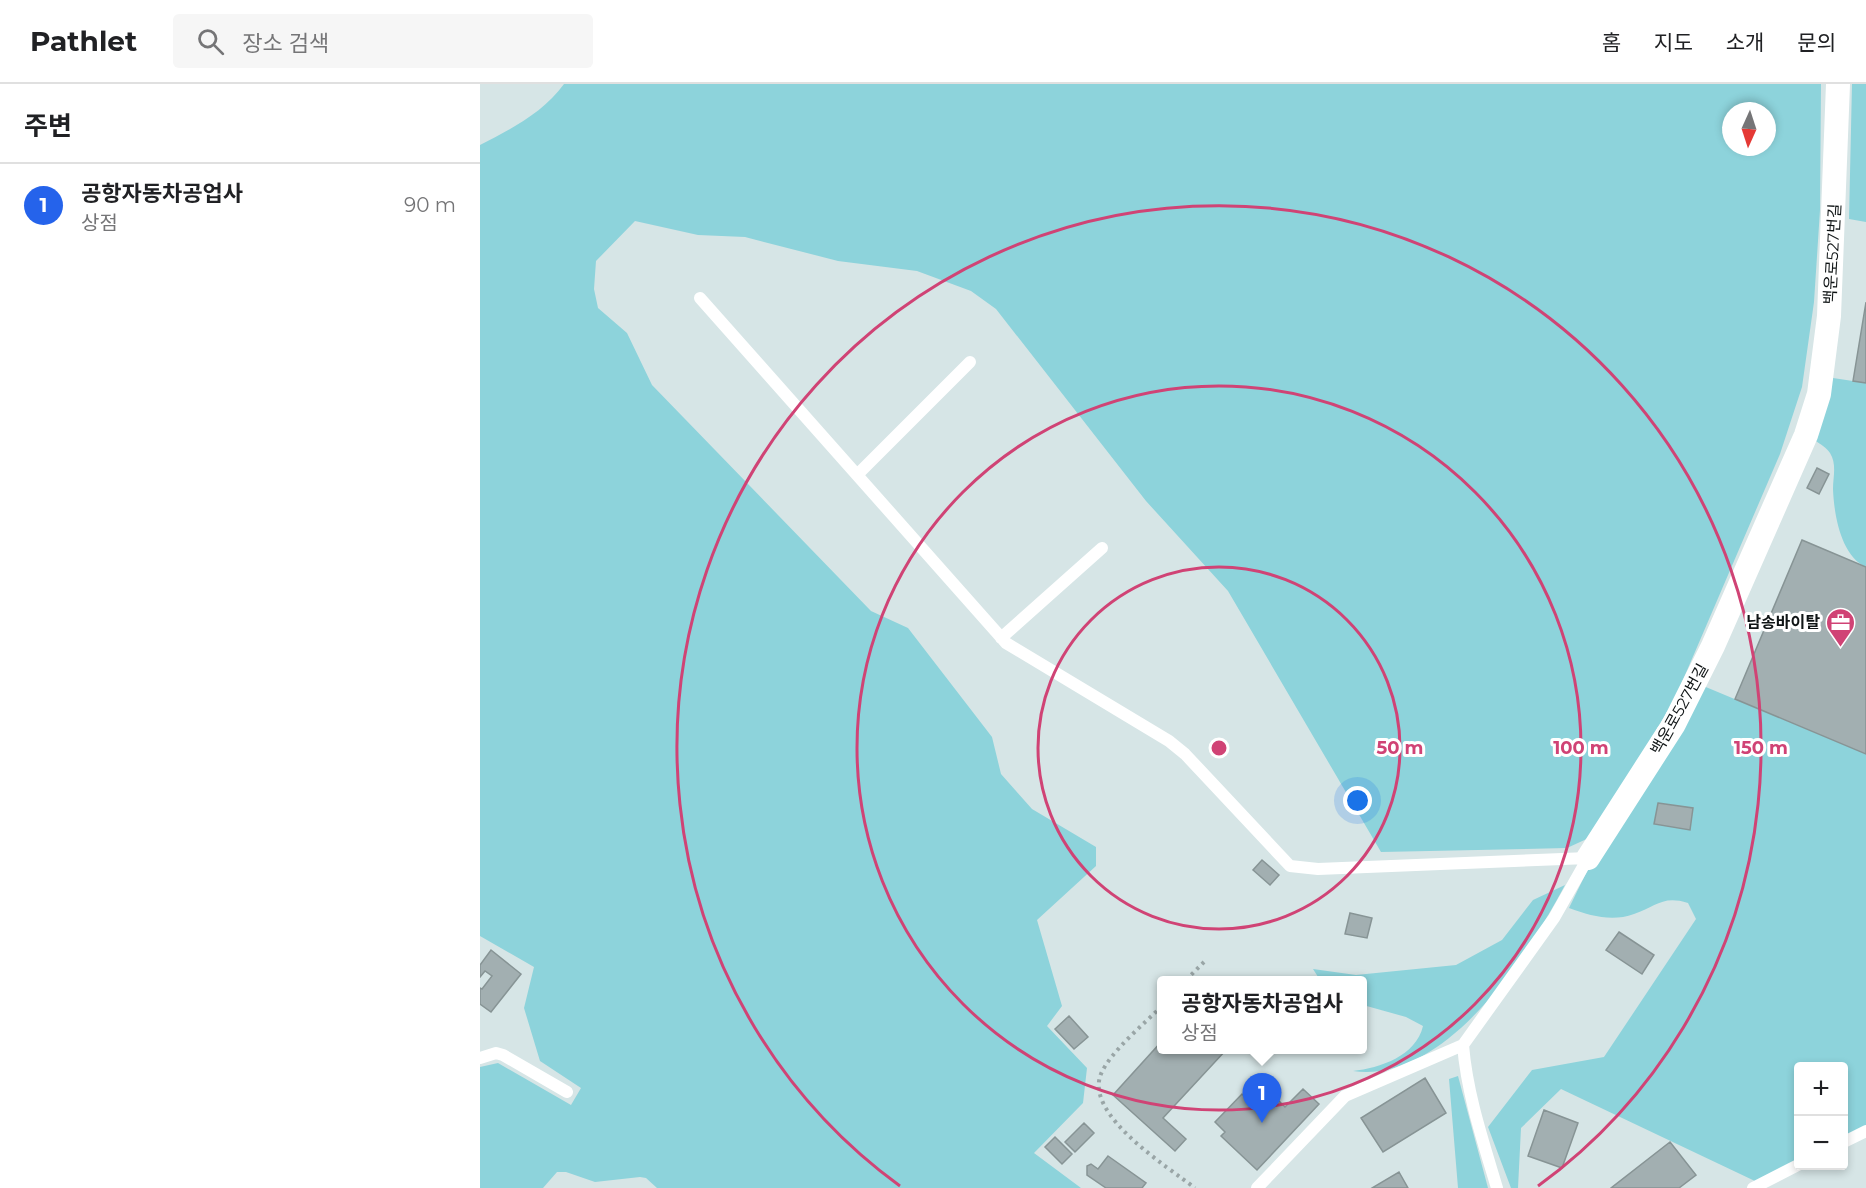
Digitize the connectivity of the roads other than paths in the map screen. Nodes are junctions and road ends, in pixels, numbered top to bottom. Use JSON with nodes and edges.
{"nodes":[{"id":1,"x":1838,"y":84,"type":"edge"},
{"id":2,"x":700,"y":298,"type":"dead end"},
{"id":3,"x":970,"y":362,"type":"dead end"},
{"id":4,"x":857,"y":475,"type":"junction"},
{"id":5,"x":1102,"y":548,"type":"dead end"},
{"id":6,"x":1001,"y":638,"type":"junction"},
{"id":7,"x":1588,"y":858,"type":"junction"},
{"id":8,"x":1463,"y":1045,"type":"junction"},
{"id":9,"x":480,"y":1058,"type":"edge"},
{"id":10,"x":567,"y":1092,"type":"dead end"},
{"id":11,"x":1866,"y":1131,"type":"edge"},
{"id":12,"x":1848,"y":1140,"type":"edge"},
{"id":13,"x":1794,"y":1167,"type":"edge"},
{"id":14,"x":1257,"y":1188,"type":"edge"},
{"id":15,"x":1497,"y":1188,"type":"edge"},
{"id":16,"x":1753,"y":1188,"type":"edge"}],
"edges":[{"from":1,"to":7,"type":"street","name":"백운로527번길"},
{"from":2,"to":4,"type":"lane"},
{"from":3,"to":4,"type":"lane"},
{"from":4,"to":6,"type":"lane"},
{"from":5,"to":6,"type":"lane"},
{"from":6,"to":7,"type":"lane"},
{"from":7,"to":8,"type":"lane","name":"백운로527번길"},
{"from":8,"to":14,"type":"lane"},
{"from":8,"to":15,"type":"lane"},
{"from":9,"to":10,"type":"lane"},
{"from":11,"to":12,"type":"lane"},
{"from":13,"to":16,"type":"lane"}]}
